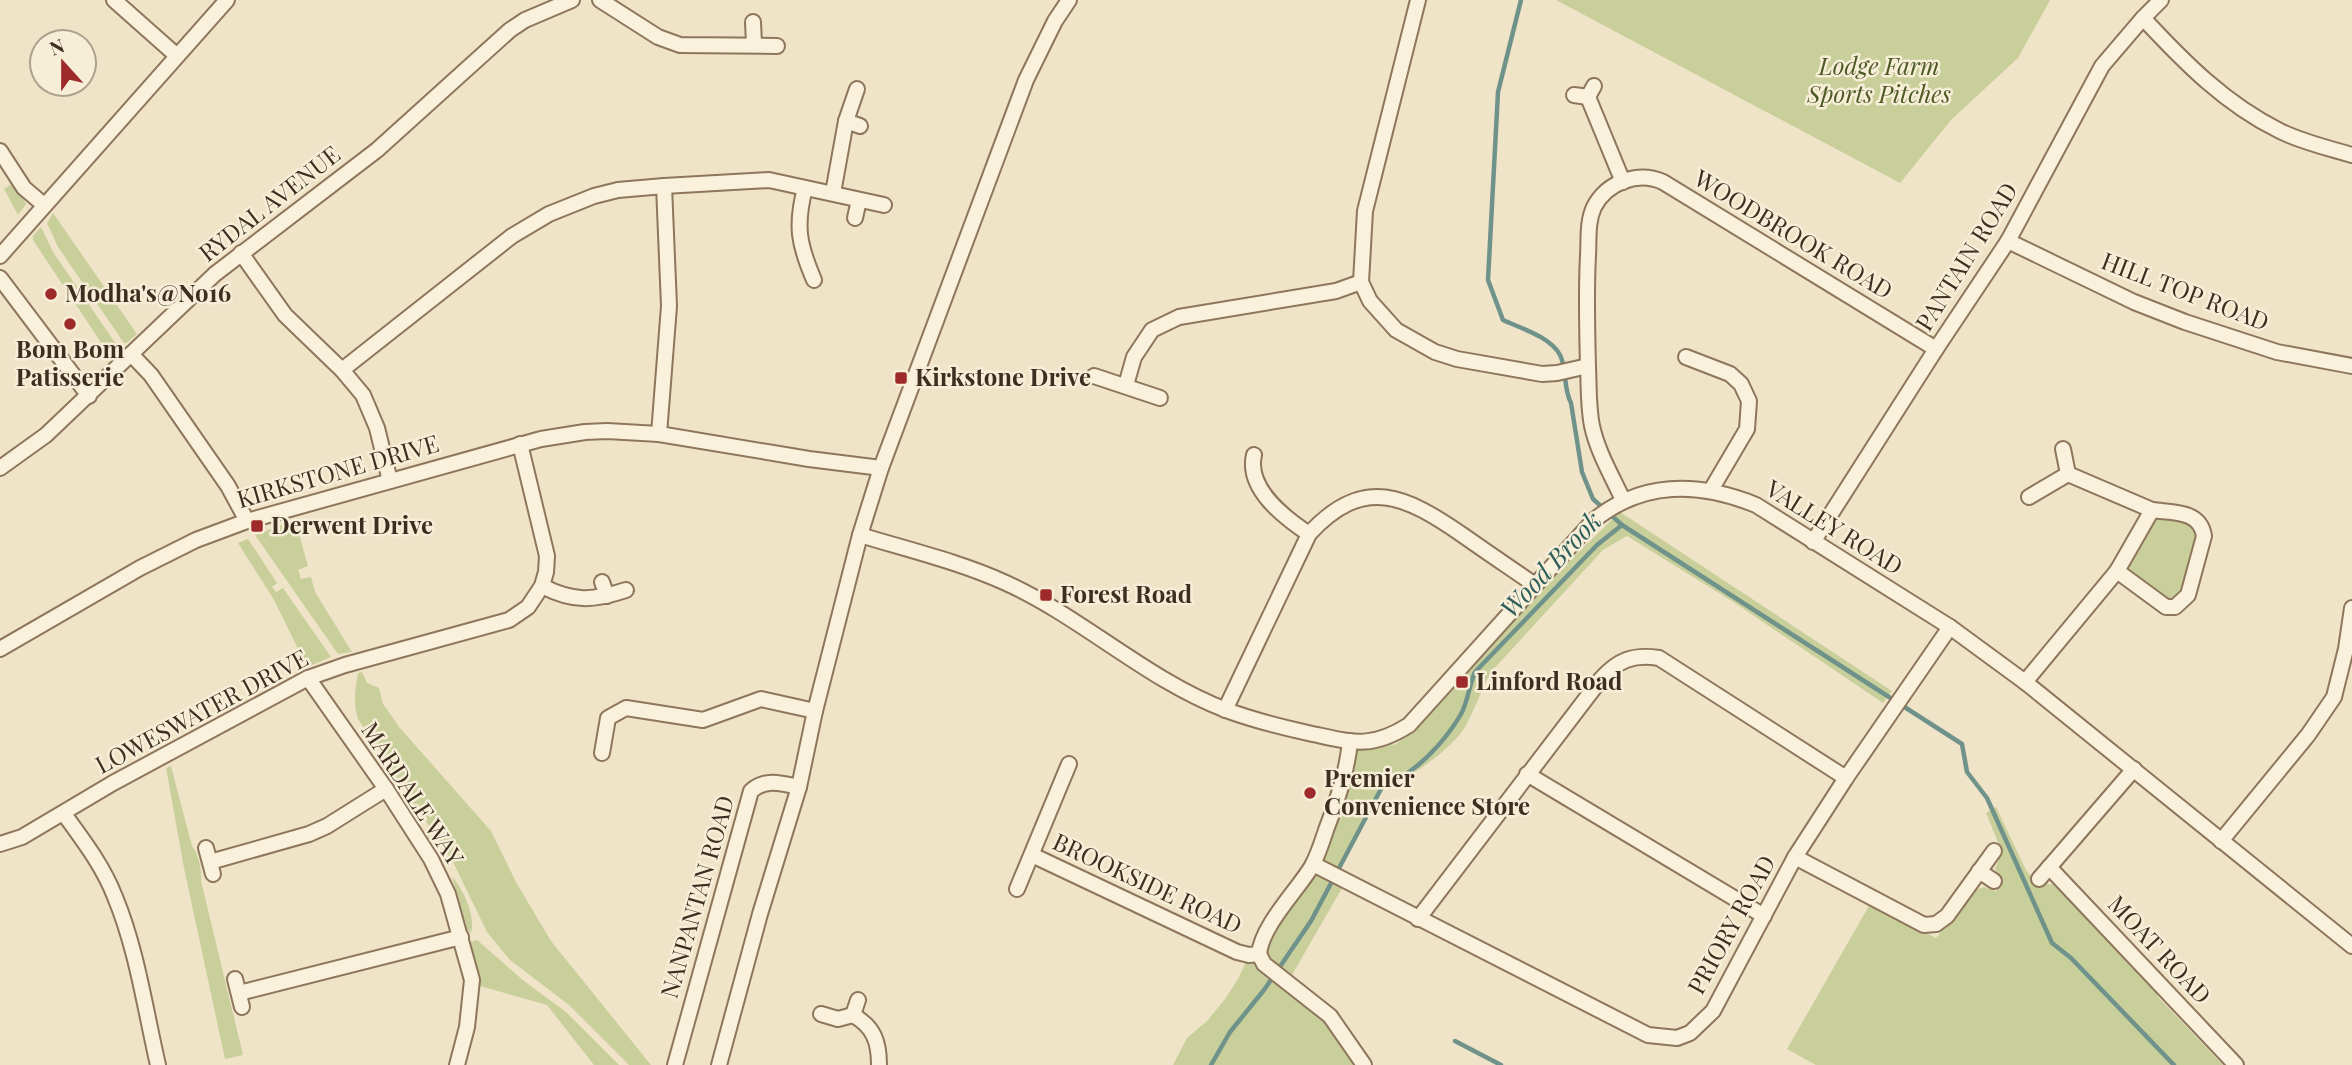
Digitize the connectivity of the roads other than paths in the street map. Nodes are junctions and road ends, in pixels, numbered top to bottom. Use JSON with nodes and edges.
{"nodes":[{"id":1,"x":114,"y":0,"type":"edge"},
{"id":2,"x":227,"y":0,"type":"edge"},
{"id":3,"x":572,"y":0,"type":"edge"},
{"id":4,"x":600,"y":0,"type":"edge"},
{"id":5,"x":1069,"y":0,"type":"edge"},
{"id":6,"x":1418,"y":0,"type":"edge"},
{"id":7,"x":2161,"y":0,"type":"edge"},
{"id":8,"x":539,"y":6,"type":"edge"},
{"id":9,"x":2143,"y":18,"type":"junction"},
{"id":10,"x":753,"y":22,"type":"dead end"},
{"id":11,"x":754,"y":44,"type":"junction"},
{"id":12,"x":777,"y":46,"type":"dead end"},
{"id":13,"x":176,"y":55,"type":"junction"},
{"id":14,"x":857,"y":89,"type":"dead end"},
{"id":15,"x":1585,"y":93,"type":"dead end"},
{"id":16,"x":0,"y":151,"type":"edge"},
{"id":17,"x":2352,"y":155,"type":"edge"},
{"id":18,"x":1623,"y":182,"type":"junction"},
{"id":19,"x":664,"y":186,"type":"junction"},
{"id":20,"x":805,"y":188,"type":"junction"},
{"id":21,"x":834,"y":193,"type":"junction"},
{"id":22,"x":859,"y":200,"type":"junction"},
{"id":23,"x":44,"y":205,"type":"junction"},
{"id":24,"x":884,"y":205,"type":"dead end"},
{"id":25,"x":855,"y":218,"type":"dead end"},
{"id":26,"x":2008,"y":241,"type":"junction"},
{"id":27,"x":241,"y":253,"type":"junction"},
{"id":28,"x":0,"y":256,"type":"edge"},
{"id":29,"x":0,"y":278,"type":"edge"},
{"id":30,"x":814,"y":280,"type":"dead end"},
{"id":31,"x":1361,"y":282,"type":"junction"},
{"id":32,"x":1936,"y":349,"type":"junction"},
{"id":33,"x":131,"y":354,"type":"junction"},
{"id":34,"x":1686,"y":357,"type":"dead end"},
{"id":35,"x":2352,"y":366,"type":"edge"},
{"id":36,"x":1581,"y":367,"type":"junction"},
{"id":37,"x":342,"y":370,"type":"junction"},
{"id":38,"x":1094,"y":376,"type":"dead end"},
{"id":39,"x":1126,"y":385,"type":"junction"},
{"id":40,"x":89,"y":396,"type":"junction"},
{"id":41,"x":1160,"y":398,"type":"dead end"},
{"id":42,"x":659,"y":434,"type":"junction"},
{"id":43,"x":520,"y":444,"type":"junction"},
{"id":44,"x":2063,"y":449,"type":"dead end"},
{"id":45,"x":1249,"y":462,"type":"dead end"},
{"id":46,"x":0,"y":468,"type":"edge"},
{"id":47,"x":881,"y":468,"type":"junction"},
{"id":48,"x":2068,"y":474,"type":"junction"},
{"id":49,"x":390,"y":481,"type":"junction"},
{"id":50,"x":1711,"y":490,"type":"junction"},
{"id":51,"x":2029,"y":498,"type":"dead end"},
{"id":52,"x":1617,"y":503,"type":"junction"},
{"id":53,"x":2152,"y":510,"type":"junction"},
{"id":54,"x":247,"y":521,"type":"junction"},
{"id":55,"x":1309,"y":534,"type":"junction"},
{"id":56,"x":860,"y":535,"type":"junction"},
{"id":57,"x":1814,"y":542,"type":"junction"},
{"id":58,"x":2117,"y":571,"type":"junction"},
{"id":59,"x":602,"y":582,"type":"dead end"},
{"id":60,"x":1535,"y":585,"type":"junction"},
{"id":61,"x":542,"y":586,"type":"junction"},
{"id":62,"x":626,"y":590,"type":"dead end"},
{"id":63,"x":607,"y":596,"type":"junction"},
{"id":64,"x":2352,"y":608,"type":"edge"},
{"id":65,"x":1950,"y":627,"type":"junction"},
{"id":66,"x":0,"y":649,"type":"edge"},
{"id":67,"x":308,"y":678,"type":"junction"},
{"id":68,"x":2025,"y":682,"type":"junction"},
{"id":69,"x":1225,"y":710,"type":"junction"},
{"id":70,"x":815,"y":711,"type":"junction"},
{"id":71,"x":1350,"y":741,"type":"junction"},
{"id":72,"x":602,"y":753,"type":"dead end"},
{"id":73,"x":1069,"y":764,"type":"dead end"},
{"id":74,"x":2134,"y":769,"type":"junction"},
{"id":75,"x":1527,"y":774,"type":"junction"},
{"id":76,"x":1846,"y":778,"type":"junction"},
{"id":77,"x":799,"y":787,"type":"junction"},
{"id":78,"x":386,"y":789,"type":"junction"},
{"id":79,"x":64,"y":814,"type":"junction"},
{"id":80,"x":2221,"y":841,"type":"junction"},
{"id":81,"x":0,"y":844,"type":"edge"},
{"id":82,"x":1994,"y":851,"type":"dead end"},
{"id":83,"x":1032,"y":855,"type":"junction"},
{"id":84,"x":1796,"y":858,"type":"junction"},
{"id":85,"x":210,"y":861,"type":"dead end"},
{"id":86,"x":1313,"y":864,"type":"junction"},
{"id":87,"x":2049,"y":867,"type":"junction"},
{"id":88,"x":1979,"y":871,"type":"junction"},
{"id":89,"x":2039,"y":879,"type":"dead end"},
{"id":90,"x":1994,"y":881,"type":"dead end"},
{"id":91,"x":1017,"y":890,"type":"dead end"},
{"id":92,"x":1764,"y":916,"type":"junction"},
{"id":93,"x":1418,"y":919,"type":"junction"},
{"id":94,"x":461,"y":937,"type":"junction"},
{"id":95,"x":2352,"y":946,"type":"edge"},
{"id":96,"x":1259,"y":954,"type":"junction"},
{"id":97,"x":239,"y":993,"type":"dead end"},
{"id":98,"x":858,"y":1000,"type":"dead end"},
{"id":99,"x":821,"y":1014,"type":"dead end"},
{"id":100,"x":853,"y":1015,"type":"junction"},
{"id":101,"x":158,"y":1065,"type":"edge"},
{"id":102,"x":457,"y":1065,"type":"edge"},
{"id":103,"x":675,"y":1065,"type":"edge"},
{"id":104,"x":719,"y":1065,"type":"edge"},
{"id":105,"x":878,"y":1065,"type":"edge"},
{"id":106,"x":1364,"y":1065,"type":"edge"},
{"id":107,"x":2236,"y":1065,"type":"edge"}],
"edges":[{"from":1,"to":13,"type":"street"},
{"from":2,"to":13,"type":"street"},
{"from":3,"to":8,"type":"street","name":"RYDAL AVENUE"},
{"from":4,"to":11,"type":"street"},
{"from":5,"to":47,"type":"street"},
{"from":6,"to":31,"type":"street"},
{"from":7,"to":9,"type":"street","name":"PANTAIN ROAD"},
{"from":8,"to":27,"type":"street","name":"RYDAL AVENUE"},
{"from":9,"to":17,"type":"street"},
{"from":9,"to":26,"type":"street","name":"PANTAIN ROAD"},
{"from":10,"to":11,"type":"street"},
{"from":11,"to":12,"type":"street"},
{"from":13,"to":23,"type":"street"},
{"from":14,"to":21,"type":"street"},
{"from":15,"to":18,"type":"street"},
{"from":16,"to":23,"type":"street"},
{"from":18,"to":32,"type":"street","name":"WOODBROOK ROAD"},
{"from":18,"to":36,"type":"street"},
{"from":19,"to":20,"type":"street"},
{"from":19,"to":37,"type":"street"},
{"from":19,"to":42,"type":"street"},
{"from":20,"to":21,"type":"street"},
{"from":20,"to":30,"type":"street"},
{"from":21,"to":22,"type":"street"},
{"from":22,"to":24,"type":"street"},
{"from":22,"to":25,"type":"street"},
{"from":23,"to":28,"type":"street"},
{"from":26,"to":32,"type":"street","name":"PANTAIN ROAD"},
{"from":26,"to":35,"type":"street","name":"HILL TOP ROAD"},
{"from":27,"to":33,"type":"street","name":"RYDAL AVENUE"},
{"from":27,"to":37,"type":"street"},
{"from":29,"to":40,"type":"street"},
{"from":31,"to":36,"type":"street"},
{"from":31,"to":39,"type":"street"},
{"from":32,"to":57,"type":"street","name":"PANTAIN ROAD"},
{"from":33,"to":40,"type":"street","name":"RYDAL AVENUE"},
{"from":33,"to":54,"type":"street"},
{"from":34,"to":50,"type":"street"},
{"from":36,"to":52,"type":"street"},
{"from":37,"to":49,"type":"street"},
{"from":38,"to":39,"type":"street"},
{"from":39,"to":41,"type":"street"},
{"from":40,"to":46,"type":"street","name":"RYDAL AVENUE"},
{"from":42,"to":43,"type":"street","name":"KIRKSTONE DRIVE"},
{"from":42,"to":47,"type":"street","name":"KIRKSTONE DRIVE"},
{"from":43,"to":49,"type":"street","name":"KIRKSTONE DRIVE"},
{"from":43,"to":61,"type":"street"},
{"from":44,"to":48,"type":"street"},
{"from":45,"to":55,"type":"street"},
{"from":47,"to":56,"type":"street"},
{"from":48,"to":51,"type":"street"},
{"from":48,"to":53,"type":"street"},
{"from":49,"to":54,"type":"street","name":"KIRKSTONE DRIVE"},
{"from":50,"to":52,"type":"street","name":"VALLEY ROAD"},
{"from":50,"to":57,"type":"street","name":"VALLEY ROAD"},
{"from":52,"to":60,"type":"street","name":"VALLEY ROAD"},
{"from":53,"to":58,"type":"street"},
{"from":53,"to":58,"type":"street"},
{"from":54,"to":66,"type":"street","name":"KIRKSTONE DRIVE"},
{"from":55,"to":60,"type":"street"},
{"from":55,"to":69,"type":"street"},
{"from":56,"to":69,"type":"street","name":"VALLEY ROAD"},
{"from":56,"to":70,"type":"street"},
{"from":57,"to":65,"type":"street","name":"VALLEY ROAD"},
{"from":58,"to":68,"type":"street"},
{"from":59,"to":63,"type":"street"},
{"from":60,"to":71,"type":"street","name":"VALLEY ROAD"},
{"from":61,"to":63,"type":"street"},
{"from":61,"to":67,"type":"street","name":"LOWESWATER DRIVE"},
{"from":62,"to":63,"type":"street"},
{"from":64,"to":80,"type":"street"},
{"from":65,"to":68,"type":"street","name":"VALLEY ROAD"},
{"from":65,"to":76,"type":"street","name":"PRIORY ROAD"},
{"from":67,"to":78,"type":"street","name":"MARDALE WAY"},
{"from":67,"to":79,"type":"street","name":"LOWESWATER DRIVE"},
{"from":68,"to":74,"type":"street","name":"VALLEY ROAD"},
{"from":69,"to":71,"type":"street","name":"VALLEY ROAD"},
{"from":70,"to":72,"type":"street"},
{"from":70,"to":77,"type":"street"},
{"from":71,"to":86,"type":"street","name":"BROOKSIDE ROAD"},
{"from":73,"to":83,"type":"street","name":"BROOKSIDE ROAD"},
{"from":74,"to":80,"type":"street","name":"VALLEY ROAD"},
{"from":74,"to":87,"type":"street"},
{"from":75,"to":76,"type":"street"},
{"from":75,"to":92,"type":"street"},
{"from":75,"to":93,"type":"street"},
{"from":76,"to":84,"type":"street","name":"PRIORY ROAD"},
{"from":77,"to":103,"type":"street","name":"NANPANTAN ROAD"},
{"from":77,"to":104,"type":"street"},
{"from":78,"to":85,"type":"street"},
{"from":78,"to":94,"type":"street","name":"MARDALE WAY"},
{"from":79,"to":81,"type":"street","name":"LOWESWATER DRIVE"},
{"from":79,"to":101,"type":"street"},
{"from":80,"to":95,"type":"street","name":"VALLEY ROAD"},
{"from":82,"to":88,"type":"street"},
{"from":83,"to":91,"type":"street","name":"BROOKSIDE ROAD"},
{"from":83,"to":96,"type":"street","name":"BROOKSIDE ROAD"},
{"from":84,"to":88,"type":"street"},
{"from":84,"to":92,"type":"street","name":"PRIORY ROAD"},
{"from":86,"to":93,"type":"street","name":"PRIORY ROAD"},
{"from":86,"to":96,"type":"street","name":"BROOKSIDE ROAD"},
{"from":87,"to":89,"type":"street"},
{"from":87,"to":107,"type":"street","name":"MOAT ROAD"},
{"from":88,"to":90,"type":"street"},
{"from":92,"to":93,"type":"street","name":"PRIORY ROAD"},
{"from":94,"to":97,"type":"street"},
{"from":94,"to":102,"type":"street","name":"MARDALE WAY"},
{"from":96,"to":106,"type":"street"},
{"from":98,"to":100,"type":"street"},
{"from":99,"to":100,"type":"street"},
{"from":100,"to":105,"type":"street"}]}
